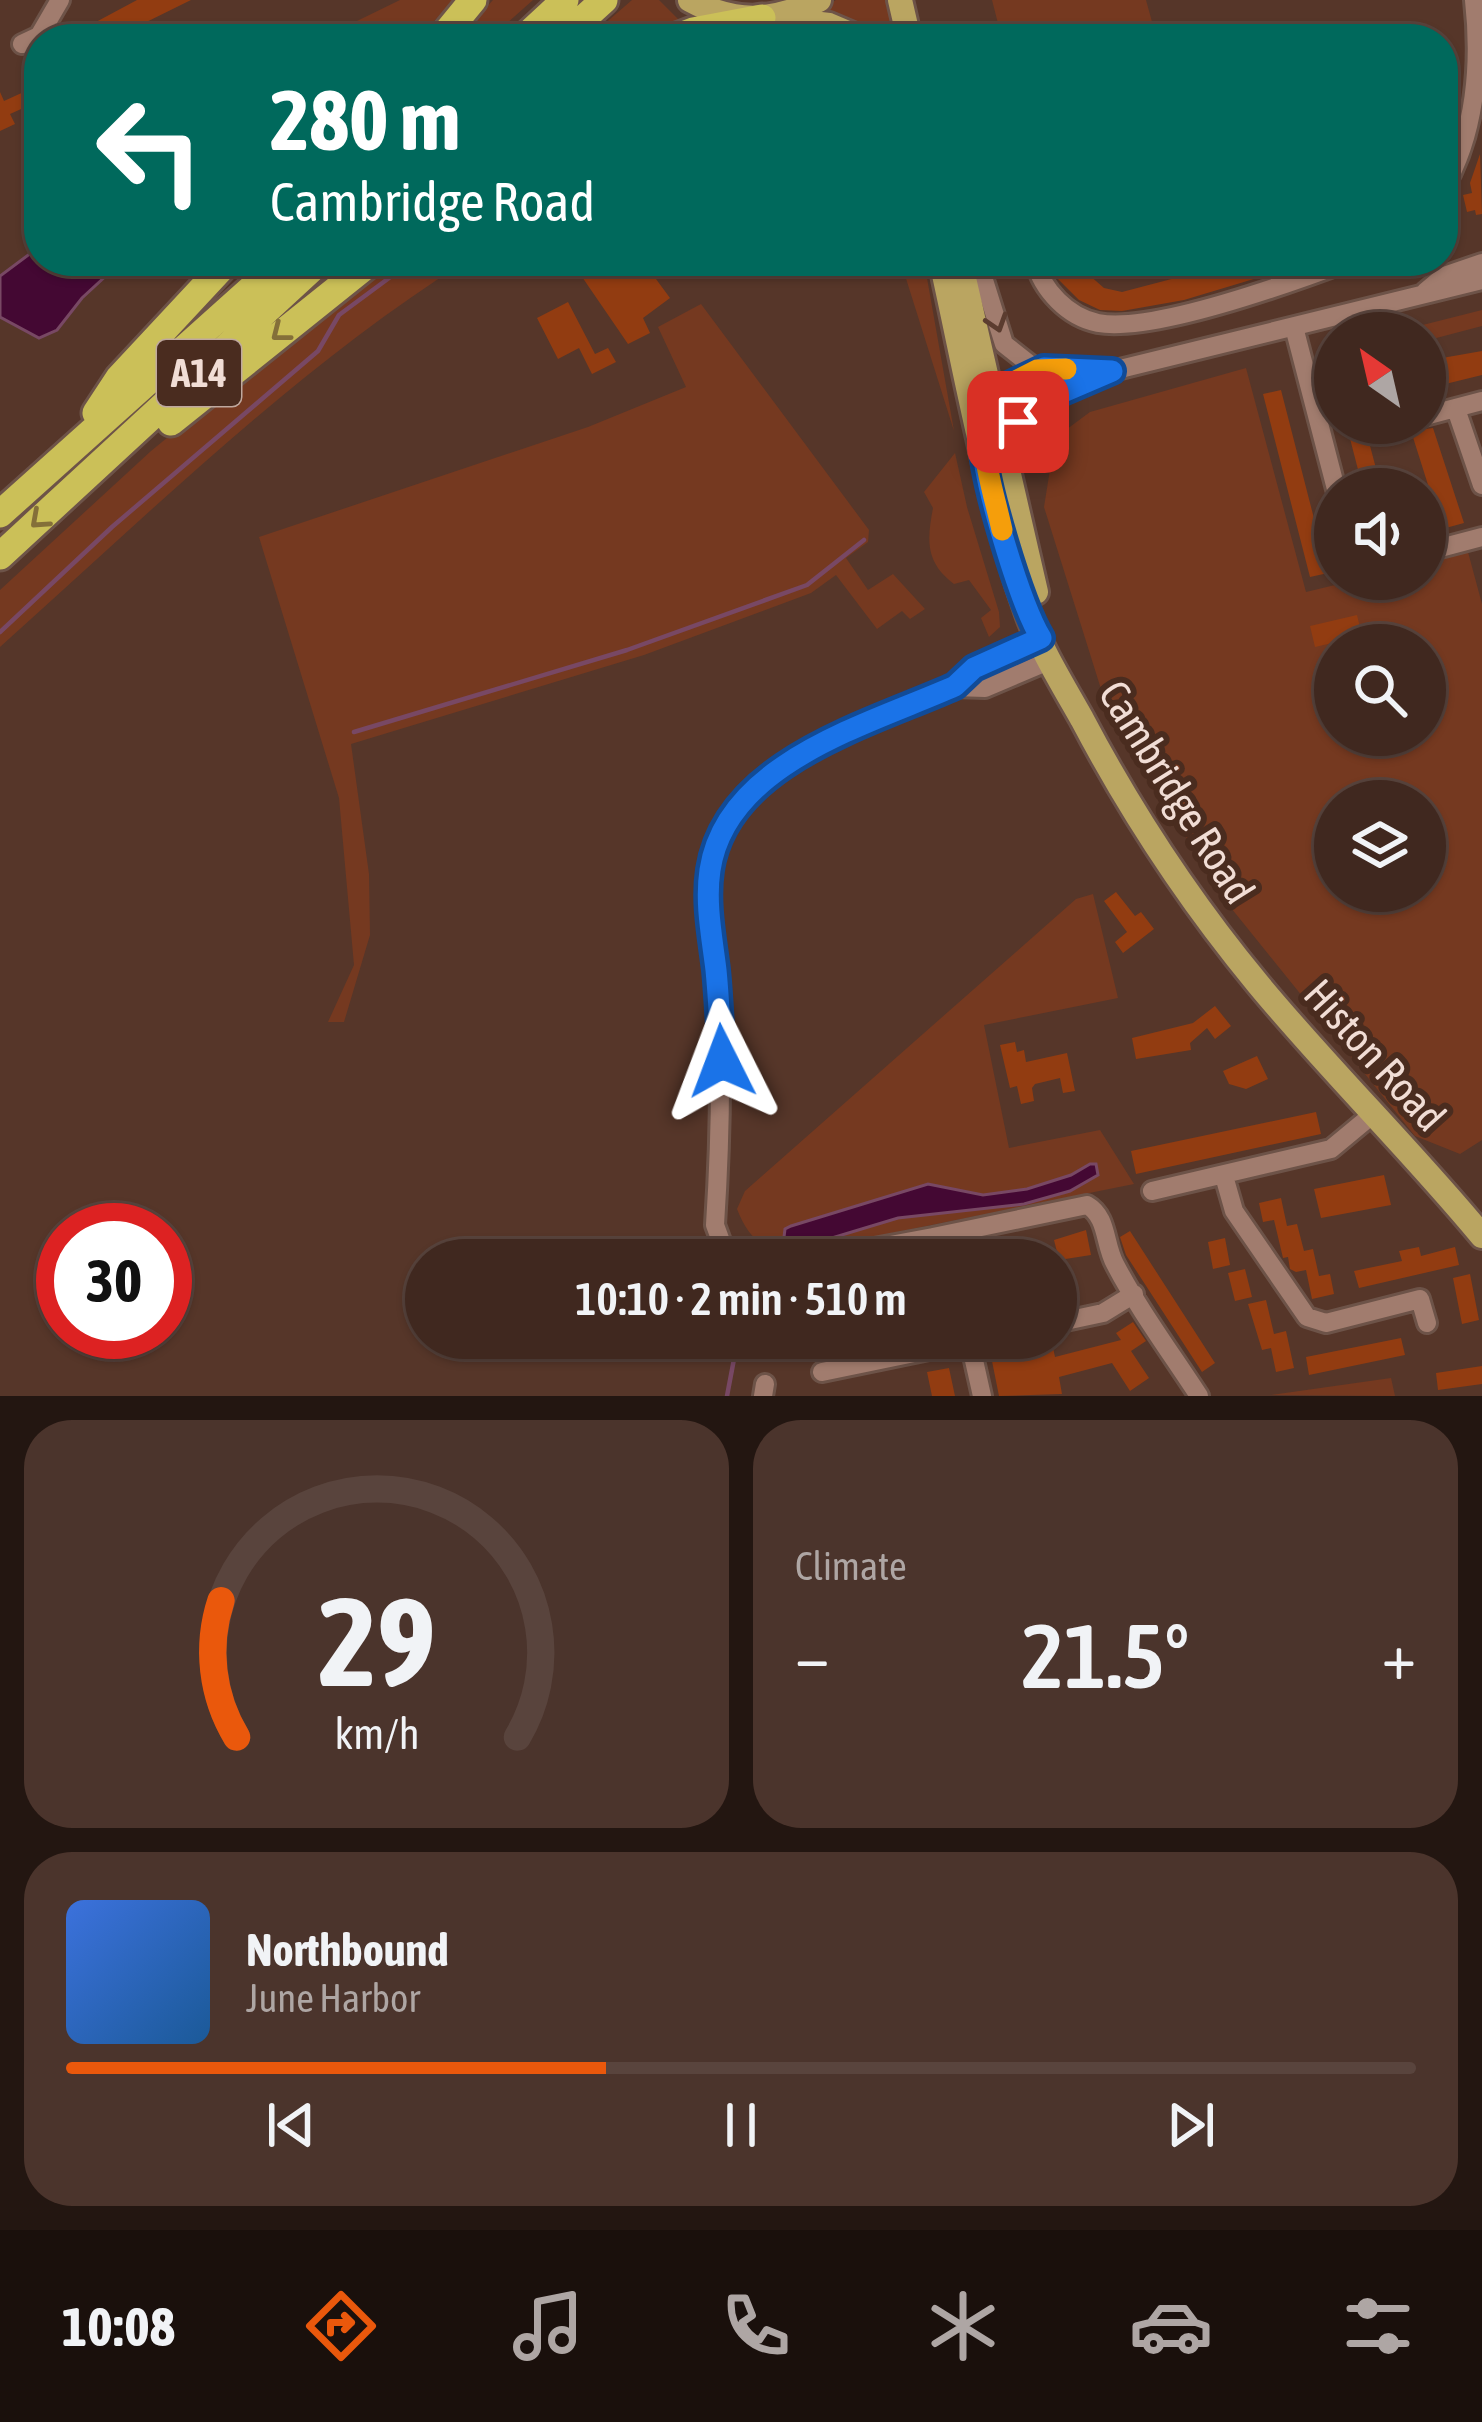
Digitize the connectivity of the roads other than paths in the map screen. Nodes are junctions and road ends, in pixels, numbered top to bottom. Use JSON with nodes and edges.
{"nodes":[{"id":1,"x":472,"y":0,"type":"edge"},
{"id":2,"x":565,"y":0,"type":"edge"},
{"id":3,"x":604,"y":0,"type":"edge"},
{"id":4,"x":690,"y":0,"type":"edge"},
{"id":5,"x":818,"y":0,"type":"edge"},
{"id":6,"x":1474,"y":0,"type":"edge"},
{"id":7,"x":769,"y":18,"type":"junction"},
{"id":8,"x":453,"y":24,"type":"edge"},
{"id":9,"x":540,"y":24,"type":"edge"},
{"id":10,"x":578,"y":24,"type":"edge"},
{"id":11,"x":734,"y":24,"type":"edge"},
{"id":12,"x":820,"y":24,"type":"edge"},
{"id":13,"x":1478,"y":100,"type":"edge"},
{"id":14,"x":1458,"y":151,"type":"edge"},
{"id":15,"x":214,"y":276,"type":"edge"},
{"id":16,"x":265,"y":276,"type":"edge"},
{"id":17,"x":304,"y":276,"type":"edge"},
{"id":18,"x":353,"y":276,"type":"edge"},
{"id":19,"x":946,"y":276,"type":"edge"},
{"id":20,"x":962,"y":276,"type":"edge"},
{"id":21,"x":983,"y":276,"type":"edge"},
{"id":22,"x":1040,"y":276,"type":"edge"},
{"id":23,"x":1289,"y":276,"type":"edge"},
{"id":24,"x":1444,"y":276,"type":"edge"},
{"id":25,"x":1482,"y":280,"type":"edge"},
{"id":26,"x":1421,"y":295,"type":"junction"},
{"id":27,"x":1294,"y":327,"type":"junction"},
{"id":28,"x":1037,"y":370,"type":"junction"},
{"id":29,"x":1112,"y":371,"type":"junction"},
{"id":30,"x":980,"y":390,"type":"junction"},
{"id":31,"x":1482,"y":401,"type":"edge"},
{"id":32,"x":1035,"y":404,"type":"junction"},
{"id":33,"x":1456,"y":409,"type":"junction"},
{"id":34,"x":1446,"y":411,"type":"edge"},
{"id":35,"x":991,"y":441,"type":"junction"},
{"id":36,"x":73,"y":446,"type":"junction"},
{"id":37,"x":1479,"y":461,"type":"edge"},
{"id":38,"x":1331,"y":468,"type":"edge"},
{"id":39,"x":78,"y":484,"type":"junction"},
{"id":40,"x":1482,"y":484,"type":"edge"},
{"id":41,"x":0,"y":514,"type":"edge"},
{"id":42,"x":1482,"y":537,"type":"edge"},
{"id":43,"x":1446,"y":546,"type":"edge"},
{"id":44,"x":0,"y":556,"type":"edge"},
{"id":45,"x":1046,"y":649,"type":"junction"},
{"id":46,"x":1256,"y":982,"type":"joint"},
{"id":47,"x":1372,"y":1115,"type":"junction"},
{"id":48,"x":1224,"y":1176,"type":"junction"},
{"id":49,"x":1152,"y":1191,"type":"dead end"},
{"id":50,"x":1482,"y":1236,"type":"edge"},
{"id":51,"x":933,"y":1237,"type":"junction"},
{"id":52,"x":720,"y":1239,"type":"edge"},
{"id":53,"x":922,"y":1239,"type":"edge"},
{"id":54,"x":937,"y":1239,"type":"edge"},
{"id":55,"x":1134,"y":1294,"type":"junction"},
{"id":56,"x":1077,"y":1319,"type":"edge"},
{"id":57,"x":1426,"y":1322,"type":"dead end"},
{"id":58,"x":882,"y":1359,"type":"edge"},
{"id":59,"x":977,"y":1359,"type":"edge"},
{"id":60,"x":822,"y":1372,"type":"dead end"},
{"id":61,"x":982,"y":1396,"type":"edge"},
{"id":62,"x":1199,"y":1396,"type":"edge"}],
"edges":[{"from":1,"to":8,"type":"highway"},
{"from":2,"to":9,"type":"highway"},
{"from":3,"to":10,"type":"highway"},
{"from":4,"to":7,"type":"main road"},
{"from":5,"to":7,"type":"main road"},
{"from":6,"to":13,"type":"street"},
{"from":7,"to":11,"type":"highway"},
{"from":7,"to":12,"type":"main road"},
{"from":13,"to":14,"type":"street"},
{"from":15,"to":36,"type":"highway","number":"A14"},
{"from":16,"to":36,"type":"highway","number":"A14"},
{"from":17,"to":39,"type":"highway","number":"A14"},
{"from":18,"to":39,"type":"highway","one_way":true},
{"from":19,"to":30,"type":"main road","name":"Cambridge Road"},
{"from":20,"to":30,"type":"main road","name":"Cambridge Road"},
{"from":21,"to":28,"type":"street","one_way":true},
{"from":22,"to":23,"type":"street"},
{"from":24,"to":26,"type":"street"},
{"from":25,"to":26,"type":"street"},
{"from":26,"to":27,"type":"street"},
{"from":27,"to":29,"type":"street"},
{"from":27,"to":38,"type":"street"},
{"from":28,"to":29,"type":"street"},
{"from":28,"to":30,"type":"street"},
{"from":29,"to":32,"type":"street"},
{"from":30,"to":32,"type":"street"},
{"from":30,"to":35,"type":"main road","name":"Cambridge Road"},
{"from":31,"to":33,"type":"street"},
{"from":32,"to":35,"type":"street"},
{"from":33,"to":34,"type":"street"},
{"from":33,"to":37,"type":"street"},
{"from":35,"to":45,"type":"main road","name":"Cambridge Road"},
{"from":36,"to":41,"type":"highway","number":"A14"},
{"from":37,"to":40,"type":"street"},
{"from":39,"to":44,"type":"highway","number":"A14","one_way":true},
{"from":42,"to":43,"type":"street"},
{"from":45,"to":46,"type":"main road","name":"Cambridge Road"},
{"from":45,"to":52,"type":"street"},
{"from":46,"to":47,"type":"main road","name":"Histon Road"},
{"from":47,"to":48,"type":"street"},
{"from":47,"to":50,"type":"main road","name":"Histon Road"},
{"from":48,"to":49,"type":"street"},
{"from":48,"to":57,"type":"street"},
{"from":51,"to":53,"type":"street"},
{"from":51,"to":54,"type":"street"},
{"from":51,"to":55,"type":"street"},
{"from":55,"to":56,"type":"street"},
{"from":55,"to":62,"type":"street"},
{"from":58,"to":60,"type":"street"},
{"from":59,"to":61,"type":"street"}]}
